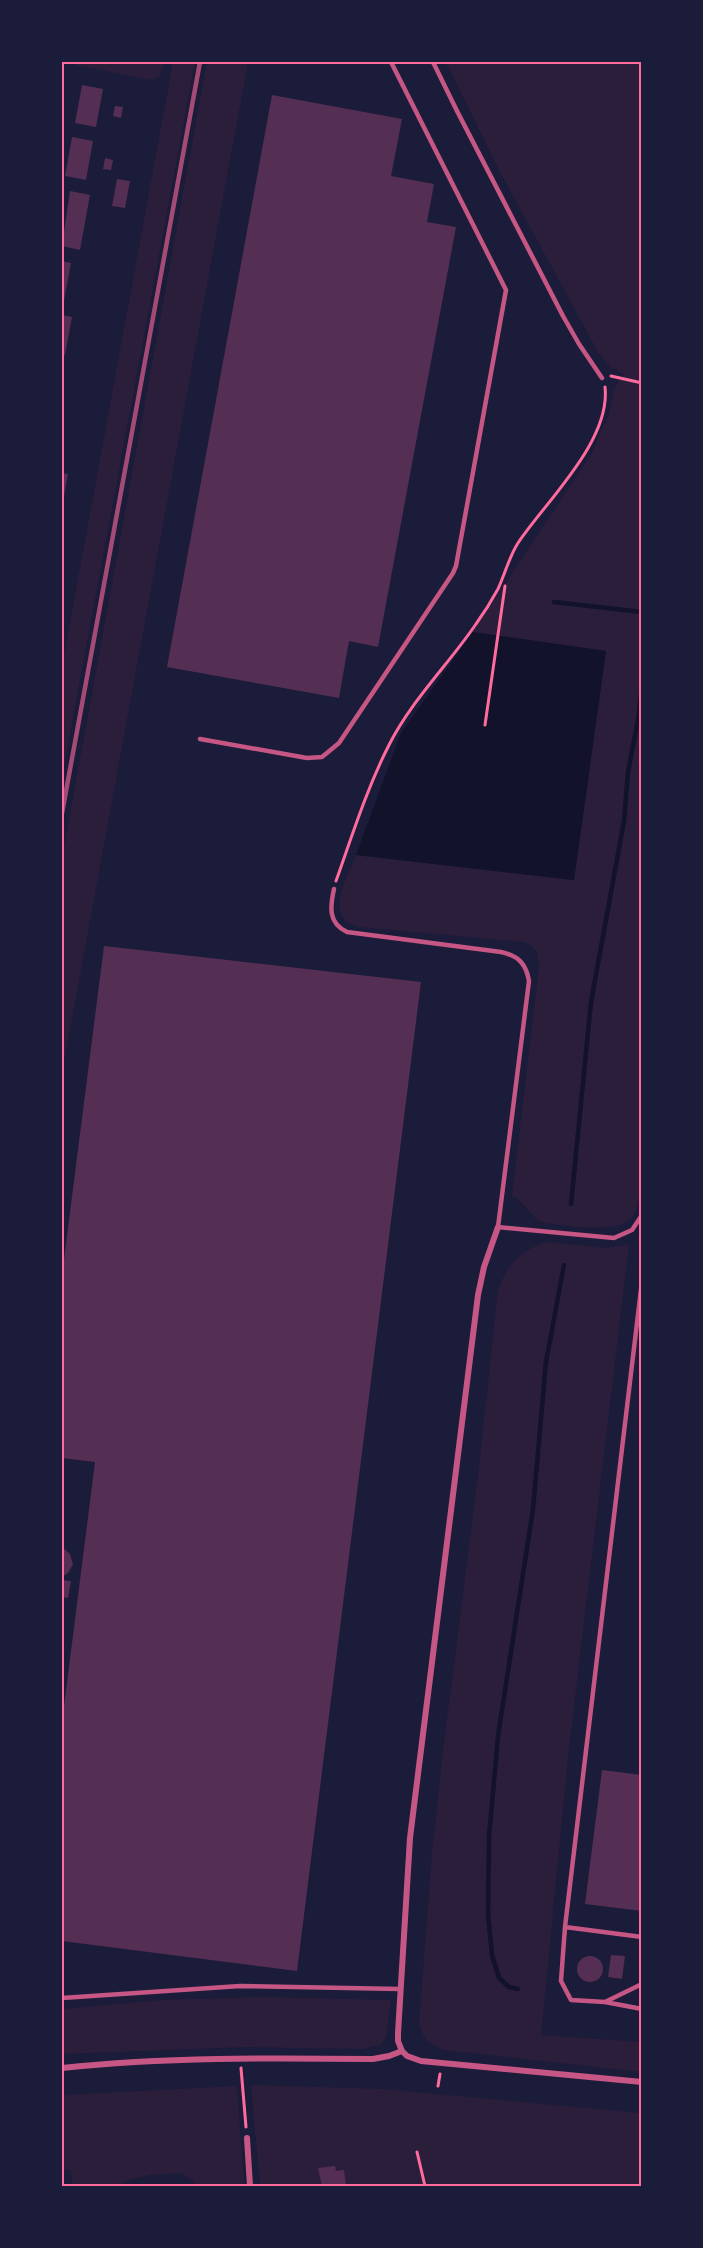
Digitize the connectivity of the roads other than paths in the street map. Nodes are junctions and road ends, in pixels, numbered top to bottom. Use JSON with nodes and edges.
{"nodes":[{"id":1,"x":391,"y":62,"type":"edge"},
{"id":2,"x":433,"y":62,"type":"edge"},
{"id":3,"x":602,"y":378,"type":"road end"},
{"id":4,"x":200,"y":739,"type":"dead end"},
{"id":5,"x":334,"y":889,"type":"road end"},
{"id":6,"x":642,"y":1215,"type":"edge"},
{"id":7,"x":498,"y":1227,"type":"junction"},
{"id":8,"x":642,"y":1281,"type":"edge"},
{"id":9,"x":565,"y":1927,"type":"junction"},
{"id":10,"x":642,"y":1937,"type":"edge"},
{"id":11,"x":642,"y":1984,"type":"edge"},
{"id":12,"x":400,"y":1989,"type":"junction"},
{"id":13,"x":62,"y":1998,"type":"edge"},
{"id":14,"x":605,"y":2002,"type":"junction"},
{"id":15,"x":642,"y":2009,"type":"edge"},
{"id":16,"x":402,"y":2051,"type":"junction"},
{"id":17,"x":62,"y":2068,"type":"edge"},
{"id":18,"x":642,"y":2082,"type":"edge"},
{"id":19,"x":247,"y":2138,"type":"road end"},
{"id":20,"x":250,"y":2187,"type":"edge"}],
"edges":[{"from":1,"to":4,"type":"lane"},
{"from":2,"to":3,"type":"lane"},
{"from":5,"to":7,"type":"lane"},
{"from":6,"to":7,"type":"lane"},
{"from":7,"to":12,"type":"street"},
{"from":8,"to":9,"type":"lane"},
{"from":9,"to":10,"type":"lane"},
{"from":9,"to":14,"type":"lane"},
{"from":11,"to":14,"type":"lane"},
{"from":12,"to":13,"type":"lane"},
{"from":12,"to":16,"type":"street"},
{"from":14,"to":15,"type":"lane"},
{"from":16,"to":17,"type":"street"},
{"from":16,"to":18,"type":"street"},
{"from":19,"to":20,"type":"street"}]}
